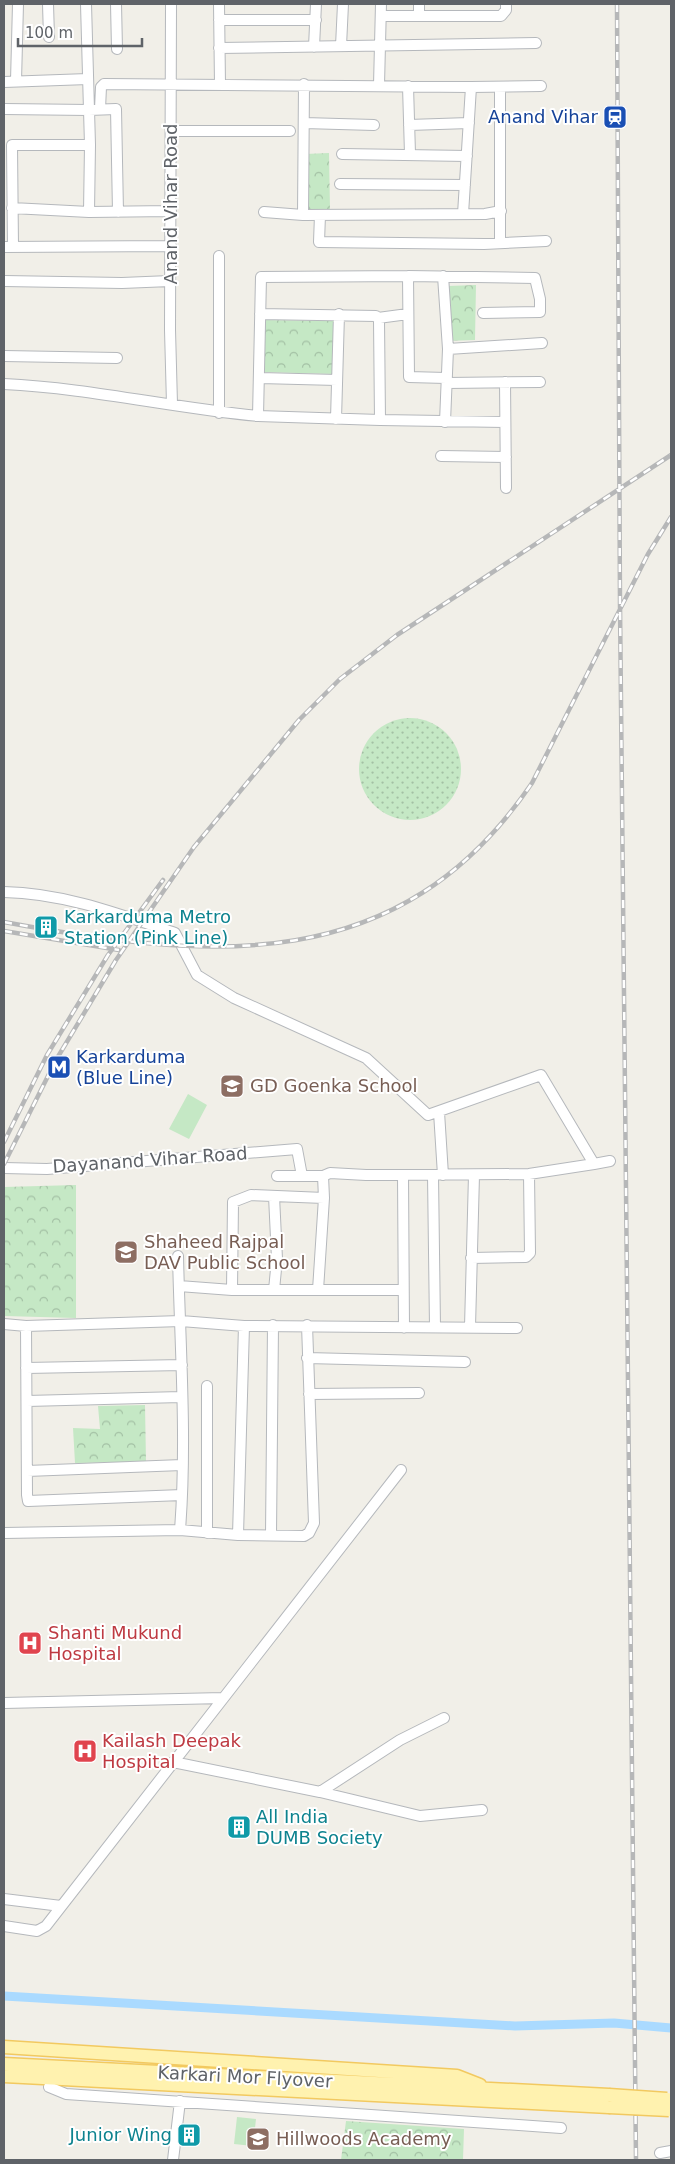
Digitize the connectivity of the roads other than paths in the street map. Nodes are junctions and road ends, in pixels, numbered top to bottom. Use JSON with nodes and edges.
{"nodes":[{"id":1,"x":18,"y":4,"type":"edge"},
{"id":2,"x":48,"y":4,"type":"edge"},
{"id":3,"x":86,"y":4,"type":"edge"},
{"id":4,"x":116,"y":4,"type":"edge"},
{"id":5,"x":171,"y":4,"type":"edge"},
{"id":6,"x":219,"y":4,"type":"edge"},
{"id":7,"x":316,"y":4,"type":"edge"},
{"id":8,"x":343,"y":4,"type":"edge"},
{"id":9,"x":381,"y":4,"type":"edge"},
{"id":10,"x":419,"y":4,"type":"edge"},
{"id":11,"x":506,"y":4,"type":"edge"},
{"id":12,"x":381,"y":16,"type":"junction"},
{"id":13,"x":419,"y":16,"type":"junction"},
{"id":14,"x":219,"y":20,"type":"junction"},
{"id":15,"x":316,"y":20,"type":"junction"},
{"id":16,"x":49,"y":36,"type":"dead end"},
{"id":17,"x":536,"y":43,"type":"dead end"},
{"id":18,"x":341,"y":46,"type":"junction"},
{"id":19,"x":314,"y":47,"type":"junction"},
{"id":20,"x":380,"y":47,"type":"junction"},
{"id":21,"x":219,"y":48,"type":"junction"},
{"id":22,"x":117,"y":49,"type":"dead end"},
{"id":23,"x":88,"y":79,"type":"junction"},
{"id":24,"x":16,"y":81,"type":"junction"},
{"id":25,"x":4,"y":82,"type":"edge"},
{"id":26,"x":304,"y":84,"type":"junction"},
{"id":27,"x":171,"y":85,"type":"junction"},
{"id":28,"x":220,"y":85,"type":"junction"},
{"id":29,"x":379,"y":85,"type":"junction"},
{"id":30,"x":408,"y":86,"type":"junction"},
{"id":31,"x":541,"y":86,"type":"dead end"},
{"id":32,"x":471,"y":87,"type":"junction"},
{"id":33,"x":500,"y":87,"type":"junction"},
{"id":34,"x":4,"y":109,"type":"edge"},
{"id":35,"x":89,"y":110,"type":"junction"},
{"id":36,"x":100,"y":110,"type":"junction"},
{"id":37,"x":304,"y":123,"type":"junction"},
{"id":38,"x":469,"y":123,"type":"junction"},
{"id":39,"x":409,"y":124,"type":"junction"},
{"id":40,"x":374,"y":125,"type":"dead end"},
{"id":41,"x":171,"y":131,"type":"junction"},
{"id":42,"x":290,"y":131,"type":"dead end"},
{"id":43,"x":90,"y":145,"type":"junction"},
{"id":44,"x":342,"y":154,"type":"dead end"},
{"id":45,"x":410,"y":154,"type":"junction"},
{"id":46,"x":467,"y":156,"type":"junction"},
{"id":47,"x":340,"y":184,"type":"dead end"},
{"id":48,"x":465,"y":185,"type":"junction"},
{"id":49,"x":12,"y":208,"type":"junction"},
{"id":50,"x":171,"y":211,"type":"junction"},
{"id":51,"x":501,"y":211,"type":"junction"},
{"id":52,"x":89,"y":212,"type":"junction"},
{"id":53,"x":118,"y":212,"type":"junction"},
{"id":54,"x":264,"y":212,"type":"dead end"},
{"id":55,"x":463,"y":214,"type":"junction"},
{"id":56,"x":303,"y":215,"type":"junction"},
{"id":57,"x":320,"y":215,"type":"junction"},
{"id":58,"x":546,"y":241,"type":"dead end"},
{"id":59,"x":500,"y":243,"type":"junction"},
{"id":60,"x":171,"y":246,"type":"junction"},
{"id":61,"x":8,"y":247,"type":"edge"},
{"id":62,"x":219,"y":256,"type":"dead end"},
{"id":63,"x":408,"y":276,"type":"junction"},
{"id":64,"x":443,"y":276,"type":"junction"},
{"id":65,"x":4,"y":280,"type":"edge"},
{"id":66,"x":170,"y":281,"type":"junction"},
{"id":67,"x":483,"y":313,"type":"dead end"},
{"id":68,"x":260,"y":314,"type":"junction"},
{"id":69,"x":339,"y":314,"type":"junction"},
{"id":70,"x":408,"y":314,"type":"junction"},
{"id":71,"x":378,"y":318,"type":"junction"},
{"id":72,"x":542,"y":343,"type":"dead end"},
{"id":73,"x":448,"y":349,"type":"junction"},
{"id":74,"x":4,"y":356,"type":"edge"},
{"id":75,"x":117,"y":358,"type":"dead end"},
{"id":76,"x":260,"y":378,"type":"junction"},
{"id":77,"x":337,"y":380,"type":"junction"},
{"id":78,"x":446,"y":380,"type":"junction"},
{"id":79,"x":505,"y":382,"type":"junction"},
{"id":80,"x":540,"y":382,"type":"dead end"},
{"id":81,"x":4,"y":384,"type":"edge"},
{"id":82,"x":172,"y":404,"type":"junction"},
{"id":83,"x":219,"y":412,"type":"junction"},
{"id":84,"x":258,"y":416,"type":"junction"},
{"id":85,"x":336,"y":419,"type":"junction"},
{"id":86,"x":380,"y":420,"type":"junction"},
{"id":87,"x":445,"y":422,"type":"junction"},
{"id":88,"x":505,"y":422,"type":"junction"},
{"id":89,"x":441,"y":456,"type":"dead end"},
{"id":90,"x":506,"y":457,"type":"junction"},
{"id":91,"x":506,"y":488,"type":"dead end"},
{"id":92,"x":4,"y":892,"type":"edge"},
{"id":93,"x":439,"y":1112,"type":"junction"},
{"id":94,"x":610,"y":1161,"type":"dead end"},
{"id":95,"x":594,"y":1164,"type":"junction"},
{"id":96,"x":4,"y":1168,"type":"edge"},
{"id":97,"x":529,"y":1174,"type":"junction"},
{"id":98,"x":403,"y":1175,"type":"junction"},
{"id":99,"x":438,"y":1175,"type":"junction"},
{"id":100,"x":474,"y":1175,"type":"junction"},
{"id":101,"x":278,"y":1176,"type":"dead end"},
{"id":102,"x":302,"y":1176,"type":"junction"},
{"id":103,"x":323,"y":1176,"type":"junction"},
{"id":104,"x":274,"y":1196,"type":"junction"},
{"id":105,"x":324,"y":1198,"type":"junction"},
{"id":106,"x":178,"y":1256,"type":"dead end"},
{"id":107,"x":471,"y":1258,"type":"junction"},
{"id":108,"x":179,"y":1286,"type":"junction"},
{"id":109,"x":232,"y":1290,"type":"junction"},
{"id":110,"x":274,"y":1290,"type":"junction"},
{"id":111,"x":318,"y":1290,"type":"junction"},
{"id":112,"x":403,"y":1290,"type":"junction"},
{"id":113,"x":181,"y":1321,"type":"junction"},
{"id":114,"x":4,"y":1324,"type":"edge"},
{"id":115,"x":273,"y":1325,"type":"junction"},
{"id":116,"x":307,"y":1325,"type":"junction"},
{"id":117,"x":26,"y":1326,"type":"junction"},
{"id":118,"x":244,"y":1326,"type":"junction"},
{"id":119,"x":435,"y":1327,"type":"junction"},
{"id":120,"x":470,"y":1327,"type":"junction"},
{"id":121,"x":404,"y":1328,"type":"junction"},
{"id":122,"x":517,"y":1328,"type":"dead end"},
{"id":123,"x":307,"y":1358,"type":"junction"},
{"id":124,"x":465,"y":1362,"type":"dead end"},
{"id":125,"x":182,"y":1365,"type":"junction"},
{"id":126,"x":26,"y":1368,"type":"junction"},
{"id":127,"x":208,"y":1386,"type":"dead end"},
{"id":128,"x":420,"y":1393,"type":"dead end"},
{"id":129,"x":309,"y":1394,"type":"junction"},
{"id":130,"x":181,"y":1397,"type":"junction"},
{"id":131,"x":27,"y":1401,"type":"junction"},
{"id":132,"x":182,"y":1465,"type":"junction"},
{"id":133,"x":400,"y":1470,"type":"dead end"},
{"id":134,"x":27,"y":1471,"type":"junction"},
{"id":135,"x":182,"y":1495,"type":"junction"},
{"id":136,"x":180,"y":1530,"type":"junction"},
{"id":137,"x":4,"y":1533,"type":"edge"},
{"id":138,"x":207,"y":1533,"type":"junction"},
{"id":139,"x":238,"y":1535,"type":"junction"},
{"id":140,"x":271,"y":1535,"type":"junction"},
{"id":141,"x":223,"y":1698,"type":"junction"},
{"id":142,"x":4,"y":1703,"type":"edge"},
{"id":143,"x":444,"y":1718,"type":"dead end"},
{"id":144,"x":173,"y":1762,"type":"junction"},
{"id":145,"x":320,"y":1792,"type":"junction"},
{"id":146,"x":482,"y":1810,"type":"dead end"},
{"id":147,"x":4,"y":1899,"type":"edge"},
{"id":148,"x":61,"y":1906,"type":"junction"},
{"id":149,"x":4,"y":1926,"type":"edge"},
{"id":150,"x":4,"y":2047,"type":"edge"},
{"id":151,"x":4,"y":2064,"type":"edge"},
{"id":152,"x":4,"y":2076,"type":"edge"},
{"id":153,"x":4,"y":2084,"type":"edge"},
{"id":154,"x":49,"y":2087,"type":"junction"},
{"id":155,"x":487,"y":2088,"type":"junction"},
{"id":156,"x":467,"y":2094,"type":"junction"},
{"id":157,"x":180,"y":2101,"type":"junction"},
{"id":158,"x":482,"y":2101,"type":"junction"},
{"id":159,"x":609,"y":2101,"type":"junction"},
{"id":160,"x":669,"y":2104,"type":"edge"},
{"id":161,"x":561,"y":2128,"type":"dead end"},
{"id":162,"x":671,"y":2151,"type":"edge"},
{"id":163,"x":660,"y":2154,"type":"dead end"},
{"id":164,"x":173,"y":2160,"type":"edge"}],
"edges":[{"from":1,"to":24,"type":"street"},
{"from":2,"to":16,"type":"street"},
{"from":3,"to":23,"type":"street"},
{"from":4,"to":22,"type":"street"},
{"from":5,"to":27,"type":"street","name":"Anand Vihar Road"},
{"from":6,"to":14,"type":"street"},
{"from":7,"to":15,"type":"street"},
{"from":8,"to":18,"type":"street"},
{"from":9,"to":12,"type":"street"},
{"from":10,"to":13,"type":"street"},
{"from":11,"to":13,"type":"street"},
{"from":12,"to":13,"type":"street"},
{"from":12,"to":20,"type":"street"},
{"from":14,"to":15,"type":"street"},
{"from":14,"to":21,"type":"street"},
{"from":15,"to":19,"type":"street"},
{"from":17,"to":20,"type":"street"},
{"from":18,"to":19,"type":"street"},
{"from":18,"to":20,"type":"street"},
{"from":19,"to":21,"type":"street"},
{"from":20,"to":29,"type":"street"},
{"from":21,"to":28,"type":"street"},
{"from":23,"to":24,"type":"street"},
{"from":23,"to":35,"type":"street"},
{"from":24,"to":25,"type":"street"},
{"from":26,"to":28,"type":"street"},
{"from":26,"to":29,"type":"street"},
{"from":26,"to":37,"type":"street"},
{"from":27,"to":28,"type":"street"},
{"from":27,"to":36,"type":"street"},
{"from":27,"to":41,"type":"street","name":"Anand Vihar Road"},
{"from":29,"to":30,"type":"street"},
{"from":30,"to":32,"type":"street"},
{"from":30,"to":39,"type":"street"},
{"from":31,"to":33,"type":"street"},
{"from":32,"to":33,"type":"street"},
{"from":32,"to":38,"type":"street"},
{"from":33,"to":51,"type":"street"},
{"from":34,"to":35,"type":"street"},
{"from":35,"to":36,"type":"street"},
{"from":35,"to":43,"type":"street"},
{"from":36,"to":53,"type":"street"},
{"from":37,"to":40,"type":"street"},
{"from":37,"to":56,"type":"street"},
{"from":38,"to":39,"type":"street"},
{"from":38,"to":46,"type":"street"},
{"from":39,"to":45,"type":"street"},
{"from":41,"to":42,"type":"street"},
{"from":41,"to":50,"type":"street","name":"Anand Vihar Road"},
{"from":43,"to":49,"type":"street"},
{"from":43,"to":52,"type":"street"},
{"from":44,"to":45,"type":"street"},
{"from":45,"to":46,"type":"street"},
{"from":46,"to":48,"type":"street"},
{"from":47,"to":48,"type":"street"},
{"from":48,"to":55,"type":"street"},
{"from":49,"to":52,"type":"street"},
{"from":49,"to":61,"type":"street"},
{"from":50,"to":53,"type":"street"},
{"from":50,"to":60,"type":"street","name":"Anand Vihar Road"},
{"from":51,"to":55,"type":"street"},
{"from":51,"to":59,"type":"street"},
{"from":52,"to":53,"type":"street"},
{"from":54,"to":56,"type":"street"},
{"from":55,"to":57,"type":"street"},
{"from":56,"to":57,"type":"street"},
{"from":57,"to":59,"type":"street"},
{"from":58,"to":59,"type":"street"},
{"from":60,"to":61,"type":"street"},
{"from":60,"to":66,"type":"street","name":"Anand Vihar Road"},
{"from":62,"to":83,"type":"street"},
{"from":63,"to":64,"type":"street"},
{"from":63,"to":68,"type":"street"},
{"from":63,"to":70,"type":"street"},
{"from":64,"to":67,"type":"street"},
{"from":64,"to":73,"type":"street"},
{"from":65,"to":66,"type":"street"},
{"from":66,"to":82,"type":"street","name":"Anand Vihar Road"},
{"from":68,"to":69,"type":"street"},
{"from":68,"to":76,"type":"street"},
{"from":69,"to":71,"type":"street"},
{"from":69,"to":77,"type":"street"},
{"from":70,"to":71,"type":"street"},
{"from":70,"to":78,"type":"street"},
{"from":71,"to":86,"type":"street"},
{"from":72,"to":73,"type":"street"},
{"from":73,"to":78,"type":"street"},
{"from":74,"to":75,"type":"street"},
{"from":76,"to":77,"type":"street"},
{"from":76,"to":84,"type":"street"},
{"from":77,"to":85,"type":"street"},
{"from":78,"to":79,"type":"street"},
{"from":78,"to":87,"type":"street"},
{"from":79,"to":80,"type":"street"},
{"from":79,"to":88,"type":"street"},
{"from":81,"to":82,"type":"street"},
{"from":82,"to":83,"type":"street"},
{"from":83,"to":84,"type":"street"},
{"from":84,"to":85,"type":"street"},
{"from":85,"to":86,"type":"street"},
{"from":86,"to":87,"type":"street"},
{"from":87,"to":88,"type":"street"},
{"from":88,"to":90,"type":"street"},
{"from":89,"to":90,"type":"street"},
{"from":90,"to":91,"type":"street"},
{"from":92,"to":93,"type":"street"},
{"from":93,"to":95,"type":"street"},
{"from":93,"to":99,"type":"street"},
{"from":94,"to":95,"type":"street"},
{"from":95,"to":97,"type":"street"},
{"from":96,"to":102,"type":"street","name":"Dayanand Vihar Road"},
{"from":97,"to":100,"type":"street"},
{"from":97,"to":107,"type":"street"},
{"from":98,"to":99,"type":"street"},
{"from":98,"to":103,"type":"street"},
{"from":98,"to":112,"type":"street"},
{"from":99,"to":100,"type":"street"},
{"from":99,"to":119,"type":"street"},
{"from":100,"to":107,"type":"street"},
{"from":101,"to":102,"type":"street"},
{"from":102,"to":103,"type":"street"},
{"from":103,"to":105,"type":"street"},
{"from":104,"to":105,"type":"street"},
{"from":104,"to":109,"type":"street"},
{"from":104,"to":110,"type":"street"},
{"from":105,"to":111,"type":"street"},
{"from":106,"to":108,"type":"street"},
{"from":107,"to":120,"type":"street"},
{"from":108,"to":109,"type":"street"},
{"from":108,"to":113,"type":"street"},
{"from":109,"to":110,"type":"street"},
{"from":110,"to":111,"type":"street"},
{"from":111,"to":112,"type":"street"},
{"from":112,"to":121,"type":"street"},
{"from":113,"to":117,"type":"street"},
{"from":113,"to":118,"type":"street"},
{"from":113,"to":125,"type":"street"},
{"from":114,"to":117,"type":"street"},
{"from":115,"to":116,"type":"street"},
{"from":115,"to":118,"type":"street"},
{"from":115,"to":140,"type":"street"},
{"from":116,"to":121,"type":"street"},
{"from":116,"to":123,"type":"street"},
{"from":117,"to":126,"type":"street"},
{"from":118,"to":139,"type":"street"},
{"from":119,"to":120,"type":"street"},
{"from":119,"to":121,"type":"street"},
{"from":120,"to":122,"type":"street"},
{"from":123,"to":124,"type":"street"},
{"from":123,"to":129,"type":"street"},
{"from":125,"to":126,"type":"street"},
{"from":125,"to":130,"type":"street"},
{"from":126,"to":131,"type":"street"},
{"from":127,"to":138,"type":"street"},
{"from":128,"to":129,"type":"street"},
{"from":129,"to":140,"type":"street"},
{"from":130,"to":131,"type":"street"},
{"from":130,"to":132,"type":"street"},
{"from":131,"to":134,"type":"street"},
{"from":132,"to":134,"type":"street"},
{"from":132,"to":135,"type":"street"},
{"from":133,"to":141,"type":"street"},
{"from":134,"to":135,"type":"street"},
{"from":135,"to":136,"type":"street"},
{"from":136,"to":137,"type":"street"},
{"from":136,"to":138,"type":"street"},
{"from":138,"to":139,"type":"street"},
{"from":139,"to":140,"type":"street"},
{"from":141,"to":142,"type":"street"},
{"from":141,"to":144,"type":"street"},
{"from":143,"to":145,"type":"street"},
{"from":144,"to":145,"type":"street"},
{"from":144,"to":148,"type":"street"},
{"from":145,"to":146,"type":"street"},
{"from":147,"to":148,"type":"street"},
{"from":148,"to":149,"type":"street"},
{"from":150,"to":155,"type":"main road"},
{"from":151,"to":156,"type":"main road","name":"Karkari Mor Flyover"},
{"from":152,"to":156,"type":"main road","name":"Karkari Mor Flyover"},
{"from":153,"to":154,"type":"main road"},
{"from":154,"to":157,"type":"street"},
{"from":154,"to":158,"type":"main road"},
{"from":155,"to":156,"type":"main road","name":"Karkari Mor Flyover"},
{"from":155,"to":159,"type":"main road","name":"Karkari Mor Flyover"},
{"from":156,"to":158,"type":"main road","name":"Karkari Mor Flyover"},
{"from":157,"to":161,"type":"street"},
{"from":157,"to":164,"type":"street"},
{"from":158,"to":159,"type":"main road"},
{"from":159,"to":160,"type":"main road","bridge":true},
{"from":162,"to":163,"type":"street"}]}
